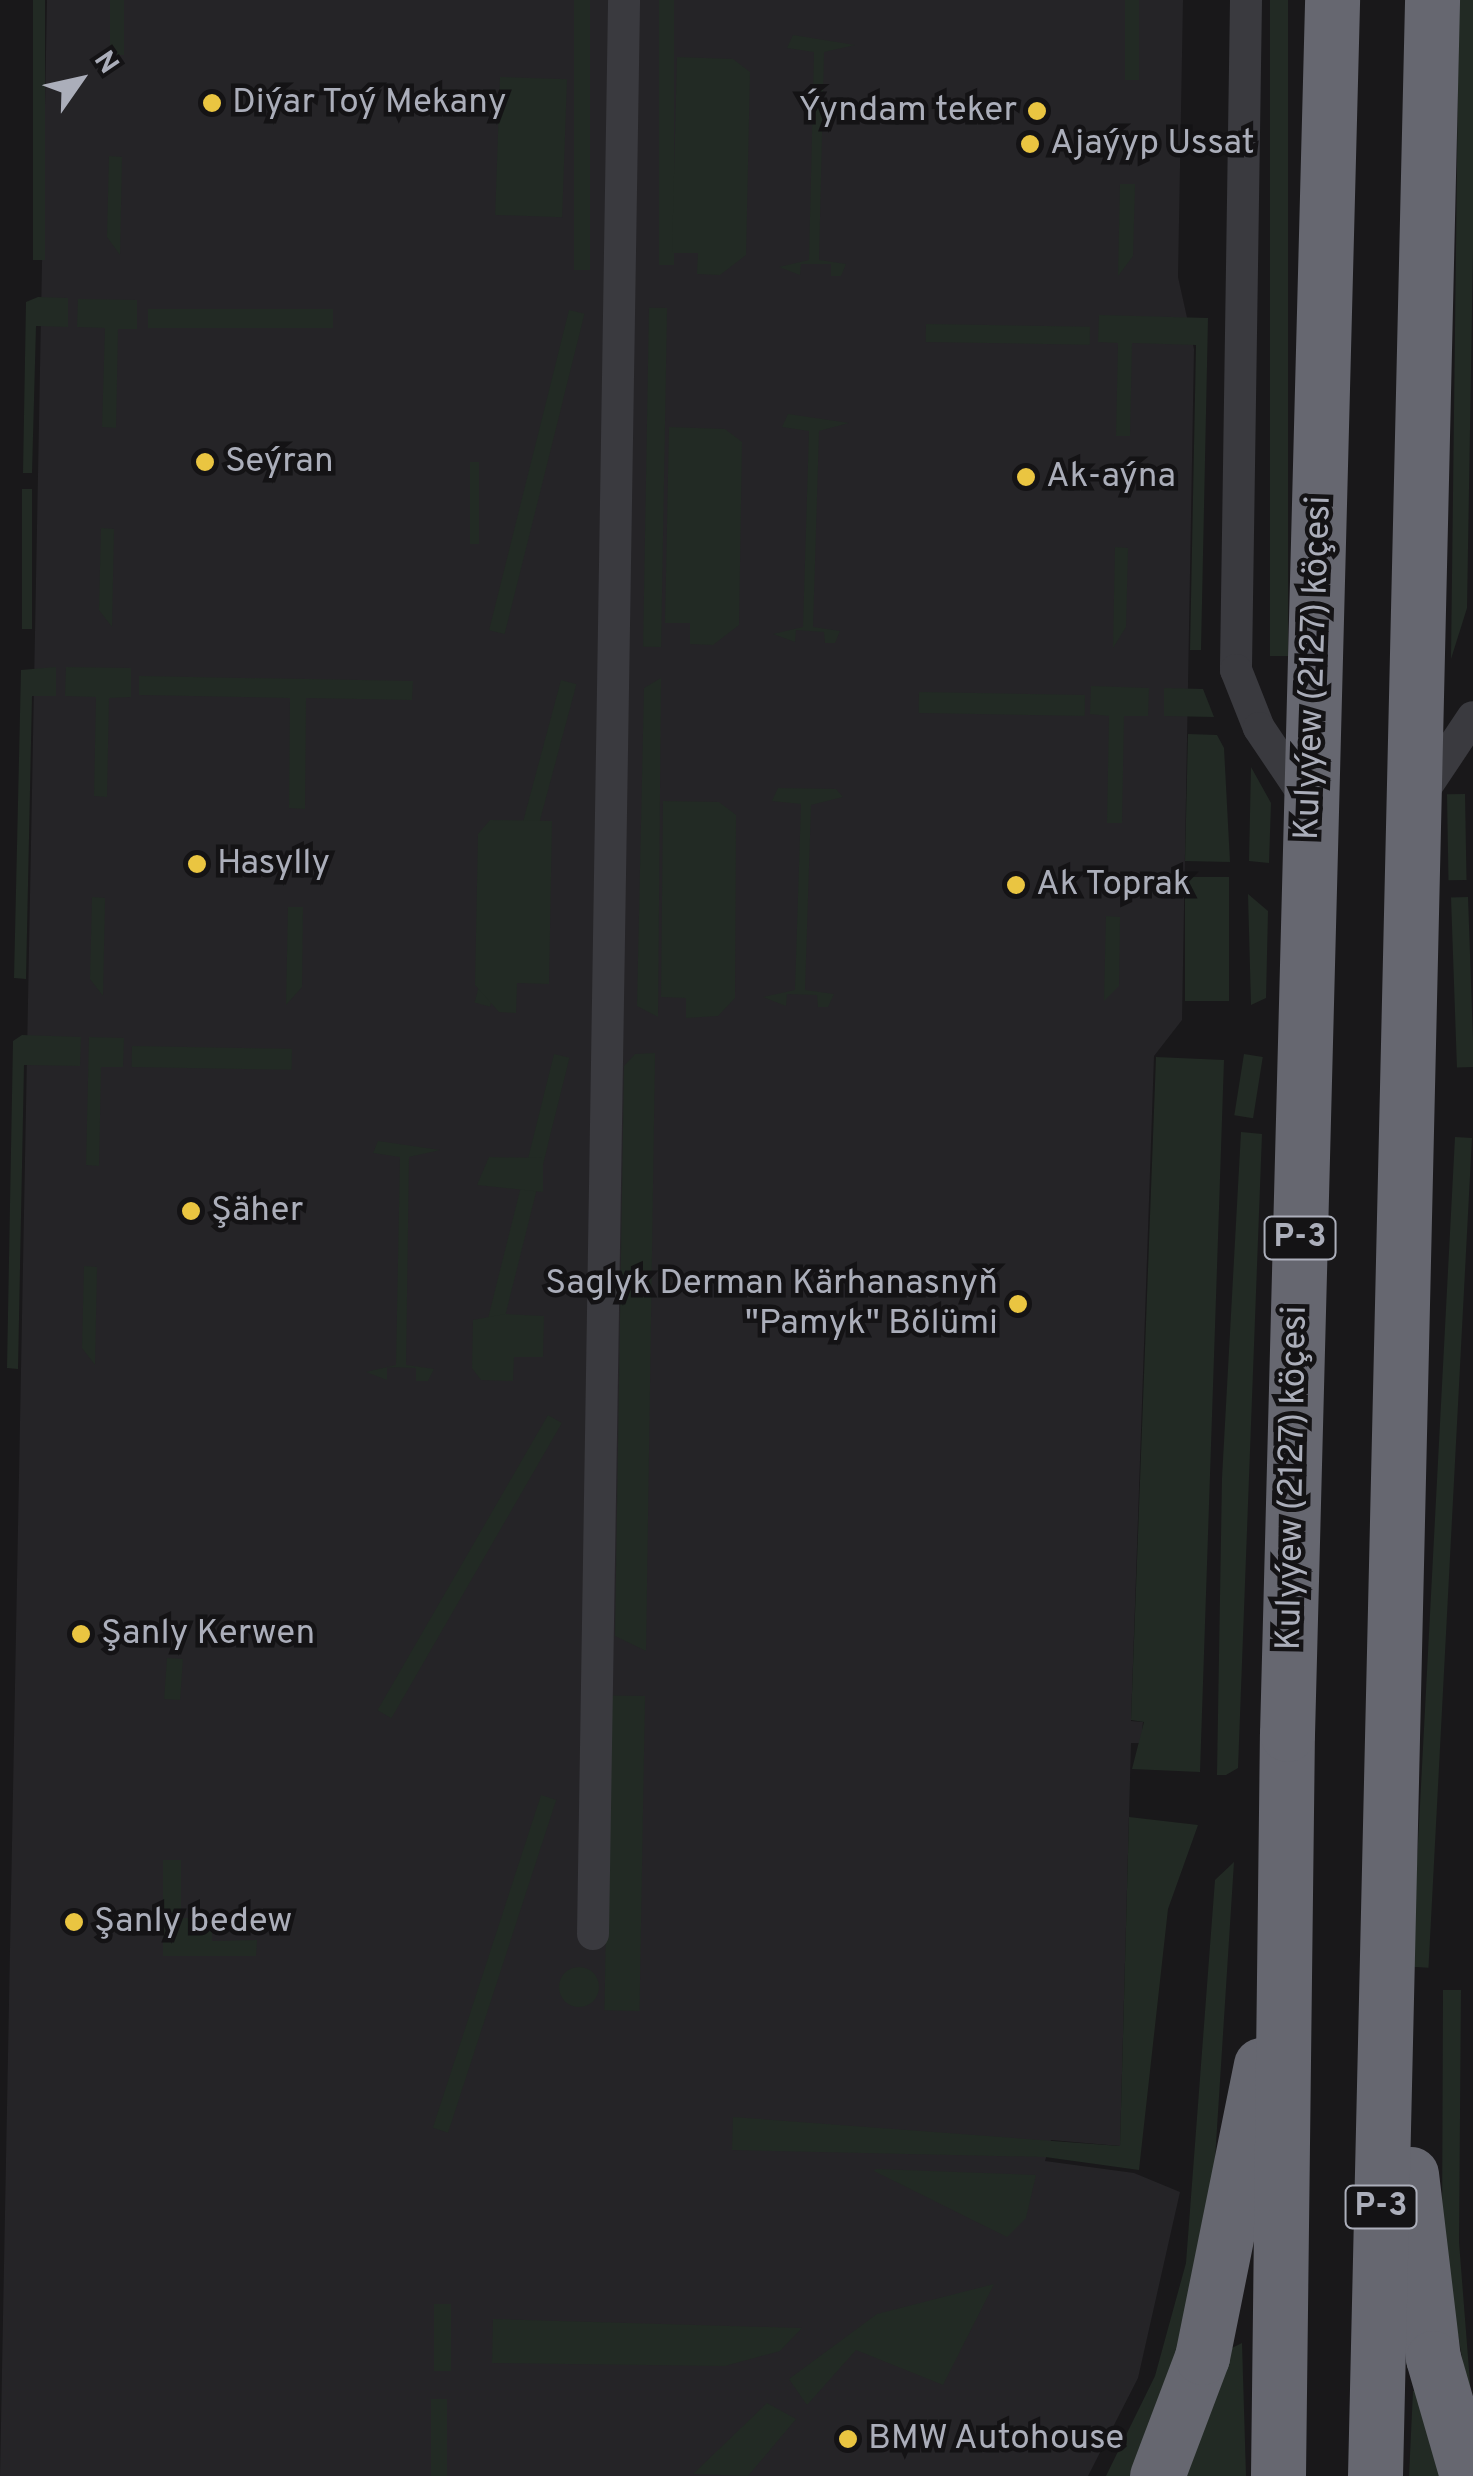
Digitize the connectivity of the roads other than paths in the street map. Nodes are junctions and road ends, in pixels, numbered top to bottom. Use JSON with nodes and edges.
{"nodes":[{"id":1,"x":624,"y":0,"type":"edge"},
{"id":2,"x":1246,"y":0,"type":"edge"},
{"id":3,"x":1332,"y":0,"type":"edge"},
{"id":4,"x":1432,"y":0,"type":"edge"},
{"id":5,"x":1473,"y":717,"type":"edge"},
{"id":6,"x":1310,"y":804,"type":"junction"},
{"id":7,"x":1408,"y":814,"type":"junction"},
{"id":8,"x":1290,"y":1909,"type":"junction"},
{"id":9,"x":593,"y":1934,"type":"dead end"},
{"id":10,"x":1388,"y":1937,"type":"junction"},
{"id":11,"x":1157,"y":2476,"type":"edge"},
{"id":12,"x":1278,"y":2476,"type":"edge"},
{"id":13,"x":1375,"y":2476,"type":"edge"},
{"id":14,"x":1468,"y":2476,"type":"edge"}],
"edges":[{"from":1,"to":9,"type":"street"},
{"from":2,"to":6,"type":"street"},
{"from":3,"to":6,"type":"highway","name":"Kulyýew (2127) köçesi","number":"P-3"},
{"from":4,"to":7,"type":"highway","number":"P-3"},
{"from":5,"to":7,"type":"street"},
{"from":6,"to":8,"type":"highway","name":"Kulyýew (2127) köçesi","number":"P-3"},
{"from":7,"to":10,"type":"highway","number":"P-3"},
{"from":8,"to":11,"type":"highway"},
{"from":8,"to":12,"type":"highway","name":"Kulyýew (2127) köçesi","number":"P-3"},
{"from":10,"to":13,"type":"highway","number":"P-3"},
{"from":10,"to":14,"type":"highway"}]}
